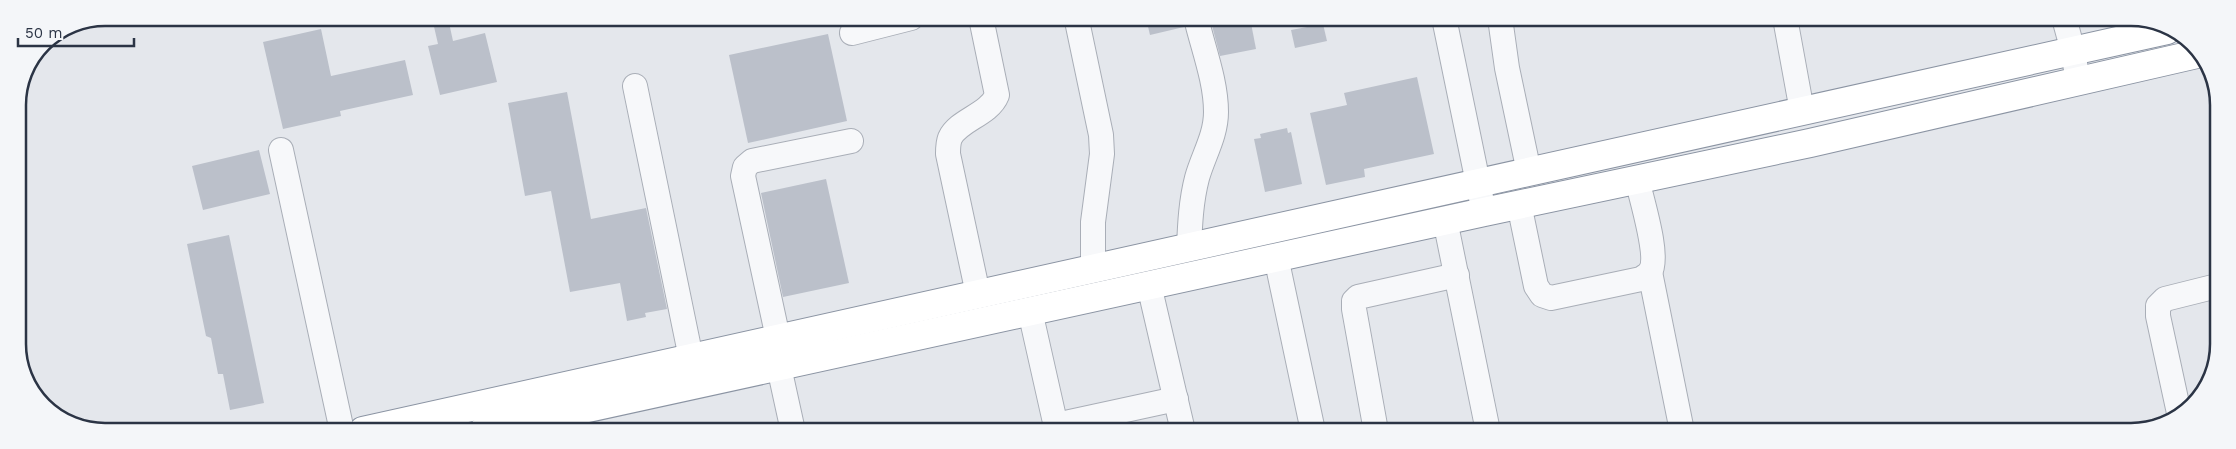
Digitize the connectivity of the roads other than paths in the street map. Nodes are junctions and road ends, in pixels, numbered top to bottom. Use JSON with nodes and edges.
{"nodes":[{"id":1,"x":880,"y":26,"type":"edge"},
{"id":2,"x":983,"y":26,"type":"edge"},
{"id":3,"x":1078,"y":26,"type":"edge"},
{"id":4,"x":1198,"y":26,"type":"edge"},
{"id":5,"x":1446,"y":26,"type":"edge"},
{"id":6,"x":1501,"y":26,"type":"edge"},
{"id":7,"x":1786,"y":26,"type":"edge"},
{"id":8,"x":2066,"y":26,"type":"edge"},
{"id":9,"x":2160,"y":32,"type":"edge"},
{"id":10,"x":852,"y":33,"type":"dead end"},
{"id":11,"x":2073,"y":51,"type":"junction"},
{"id":12,"x":2192,"y":55,"type":"edge"},
{"id":13,"x":2078,"y":82,"type":"junction"},
{"id":14,"x":635,"y":86,"type":"dead end"},
{"id":15,"x":1802,"y":111,"type":"junction"},
{"id":16,"x":851,"y":141,"type":"dead end"},
{"id":17,"x":281,"y":150,"type":"dead end"},
{"id":18,"x":1529,"y":172,"type":"junction"},
{"id":19,"x":1637,"y":180,"type":"junction"},
{"id":20,"x":1478,"y":184,"type":"junction"},
{"id":21,"x":1519,"y":204,"type":"junction"},
{"id":22,"x":1484,"y":212,"type":"junction"},
{"id":23,"x":1446,"y":220,"type":"junction"},
{"id":24,"x":1189,"y":247,"type":"junction"},
{"id":25,"x":1276,"y":257,"type":"junction"},
{"id":26,"x":1093,"y":268,"type":"junction"},
{"id":27,"x":1650,"y":272,"type":"junction"},
{"id":28,"x":1457,"y":275,"type":"junction"},
{"id":29,"x":1150,"y":285,"type":"junction"},
{"id":30,"x":2210,"y":288,"type":"edge"},
{"id":31,"x":978,"y":294,"type":"junction"},
{"id":32,"x":1030,"y":311,"type":"junction"},
{"id":33,"x":778,"y":338,"type":"junction"},
{"id":34,"x":691,"y":358,"type":"junction"},
{"id":35,"x":779,"y":367,"type":"junction"},
{"id":36,"x":1176,"y":399,"type":"junction"},
{"id":37,"x":2178,"y":406,"type":"edge"},
{"id":38,"x":340,"y":423,"type":"edge"},
{"id":39,"x":411,"y":423,"type":"edge"},
{"id":40,"x":520,"y":423,"type":"edge"},
{"id":41,"x":791,"y":423,"type":"edge"},
{"id":42,"x":1055,"y":423,"type":"edge"},
{"id":43,"x":1077,"y":423,"type":"edge"},
{"id":44,"x":1181,"y":423,"type":"edge"},
{"id":45,"x":1310,"y":423,"type":"edge"},
{"id":46,"x":1375,"y":423,"type":"edge"},
{"id":47,"x":1486,"y":423,"type":"edge"},
{"id":48,"x":1680,"y":423,"type":"edge"}],
"edges":[{"from":1,"to":10,"type":"street"},
{"from":2,"to":31,"type":"street"},
{"from":3,"to":26,"type":"street"},
{"from":4,"to":24,"type":"street"},
{"from":5,"to":20,"type":"street"},
{"from":6,"to":18,"type":"street"},
{"from":7,"to":15,"type":"street"},
{"from":8,"to":11,"type":"street"},
{"from":9,"to":11,"type":"highway"},
{"from":11,"to":13,"type":"street"},
{"from":11,"to":15,"type":"highway"},
{"from":12,"to":13,"type":"highway"},
{"from":13,"to":19,"type":"highway"},
{"from":14,"to":34,"type":"street"},
{"from":15,"to":18,"type":"highway"},
{"from":16,"to":33,"type":"street"},
{"from":17,"to":38,"type":"street"},
{"from":18,"to":20,"type":"highway"},
{"from":19,"to":21,"type":"highway"},
{"from":19,"to":27,"type":"street"},
{"from":20,"to":22,"type":"street"},
{"from":20,"to":24,"type":"highway"},
{"from":21,"to":22,"type":"highway"},
{"from":21,"to":27,"type":"street"},
{"from":22,"to":23,"type":"highway"},
{"from":23,"to":25,"type":"highway"},
{"from":23,"to":28,"type":"street"},
{"from":24,"to":26,"type":"highway"},
{"from":25,"to":29,"type":"highway"},
{"from":25,"to":45,"type":"street"},
{"from":26,"to":31,"type":"highway"},
{"from":27,"to":48,"type":"street"},
{"from":28,"to":46,"type":"street"},
{"from":28,"to":47,"type":"street"},
{"from":29,"to":32,"type":"highway"},
{"from":29,"to":36,"type":"street"},
{"from":30,"to":37,"type":"street"},
{"from":31,"to":33,"type":"highway"},
{"from":32,"to":35,"type":"highway"},
{"from":32,"to":42,"type":"street"},
{"from":33,"to":34,"type":"highway"},
{"from":34,"to":39,"type":"highway"},
{"from":35,"to":40,"type":"highway"},
{"from":35,"to":41,"type":"street"},
{"from":36,"to":43,"type":"street"},
{"from":36,"to":44,"type":"street"}]}
